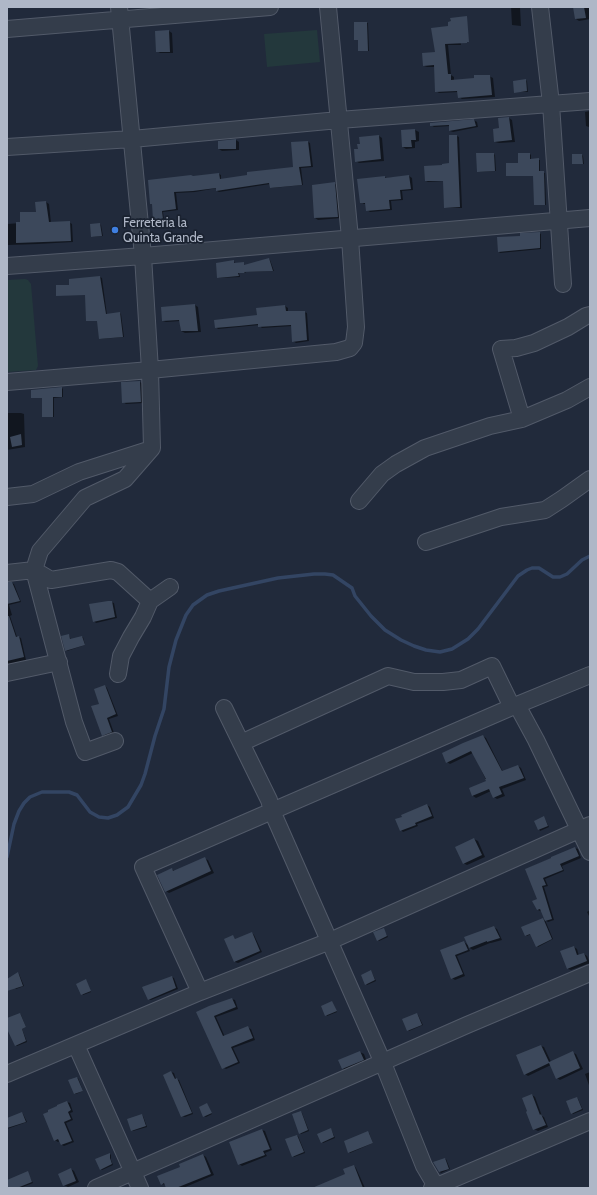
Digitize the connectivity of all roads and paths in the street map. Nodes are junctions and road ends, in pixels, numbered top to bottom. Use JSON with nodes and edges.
{"nodes":[{"id":1,"x":270,"y":7,"type":"edge"},
{"id":2,"x":328,"y":7,"type":"edge"},
{"id":3,"x":540,"y":7,"type":"edge"},
{"id":4,"x":120,"y":13,"type":"edge"},
{"id":5,"x":7,"y":30,"type":"edge"},
{"id":6,"x":590,"y":101,"type":"edge"},
{"id":7,"x":551,"y":104,"type":"junction"},
{"id":8,"x":339,"y":120,"type":"junction"},
{"id":9,"x":132,"y":139,"type":"junction"},
{"id":10,"x":7,"y":147,"type":"edge"},
{"id":11,"x":590,"y":218,"type":"edge"},
{"id":12,"x":559,"y":221,"type":"junction"},
{"id":13,"x":350,"y":238,"type":"junction"},
{"id":14,"x":143,"y":256,"type":"junction"},
{"id":15,"x":7,"y":266,"type":"edge"},
{"id":16,"x":563,"y":284,"type":"dead end"},
{"id":17,"x":590,"y":315,"type":"edge"},
{"id":18,"x":150,"y":370,"type":"junction"},
{"id":19,"x":7,"y":382,"type":"edge"},
{"id":20,"x":590,"y":387,"type":"edge"},
{"id":21,"x":522,"y":419,"type":"junction"},
{"id":22,"x":152,"y":448,"type":"junction"},
{"id":23,"x":590,"y":479,"type":"edge"},
{"id":24,"x":7,"y":496,"type":"edge"},
{"id":25,"x":359,"y":501,"type":"dead end"},
{"id":26,"x":426,"y":542,"type":"dead end"},
{"id":27,"x":34,"y":570,"type":"junction"},
{"id":28,"x":7,"y":573,"type":"edge"},
{"id":29,"x":170,"y":587,"type":"dead end"},
{"id":30,"x":150,"y":601,"type":"junction"},
{"id":31,"x":59,"y":662,"type":"junction"},
{"id":32,"x":7,"y":673,"type":"edge"},
{"id":33,"x":118,"y":674,"type":"dead end"},
{"id":34,"x":590,"y":674,"type":"edge"},
{"id":35,"x":514,"y":706,"type":"junction"},
{"id":36,"x":224,"y":708,"type":"dead end"},
{"id":37,"x":115,"y":741,"type":"dead end"},
{"id":38,"x":241,"y":743,"type":"junction"},
{"id":39,"x":272,"y":811,"type":"junction"},
{"id":40,"x":585,"y":827,"type":"edge"},
{"id":41,"x":590,"y":852,"type":"edge"},
{"id":42,"x":330,"y":941,"type":"junction"},
{"id":43,"x":590,"y":973,"type":"edge"},
{"id":44,"x":200,"y":992,"type":"junction"},
{"id":45,"x":76,"y":1045,"type":"junction"},
{"id":46,"x":383,"y":1063,"type":"junction"},
{"id":47,"x":7,"y":1074,"type":"edge"},
{"id":48,"x":590,"y":1121,"type":"edge"},
{"id":49,"x":133,"y":1172,"type":"junction"},
{"id":50,"x":435,"y":1187,"type":"edge"},
{"id":51,"x":96,"y":1188,"type":"edge"},
{"id":52,"x":140,"y":1188,"type":"edge"}],
"edges":[{"from":1,"to":4,"type":"street"},
{"from":2,"to":8,"type":"street"},
{"from":3,"to":7,"type":"street"},
{"from":4,"to":5,"type":"street"},
{"from":4,"to":9,"type":"street"},
{"from":6,"to":7,"type":"street"},
{"from":7,"to":8,"type":"street"},
{"from":7,"to":12,"type":"street"},
{"from":8,"to":9,"type":"street"},
{"from":8,"to":13,"type":"street"},
{"from":9,"to":10,"type":"street"},
{"from":9,"to":14,"type":"street"},
{"from":11,"to":12,"type":"street"},
{"from":12,"to":13,"type":"street"},
{"from":12,"to":16,"type":"street"},
{"from":13,"to":14,"type":"street"},
{"from":13,"to":18,"type":"street"},
{"from":14,"to":15,"type":"street"},
{"from":14,"to":18,"type":"street"},
{"from":17,"to":21,"type":"street"},
{"from":18,"to":19,"type":"street"},
{"from":18,"to":22,"type":"street"},
{"from":20,"to":21,"type":"street"},
{"from":21,"to":25,"type":"street"},
{"from":22,"to":24,"type":"street"},
{"from":22,"to":27,"type":"street"},
{"from":23,"to":26,"type":"street"},
{"from":27,"to":28,"type":"street"},
{"from":27,"to":30,"type":"street"},
{"from":27,"to":31,"type":"street"},
{"from":29,"to":30,"type":"street"},
{"from":30,"to":33,"type":"street"},
{"from":31,"to":32,"type":"street"},
{"from":31,"to":37,"type":"street"},
{"from":34,"to":35,"type":"street"},
{"from":35,"to":38,"type":"street"},
{"from":35,"to":39,"type":"street"},
{"from":35,"to":40,"type":"street"},
{"from":36,"to":38,"type":"street"},
{"from":38,"to":39,"type":"street"},
{"from":39,"to":42,"type":"street"},
{"from":39,"to":44,"type":"street"},
{"from":40,"to":41,"type":"street"},
{"from":40,"to":42,"type":"street"},
{"from":42,"to":44,"type":"street"},
{"from":42,"to":46,"type":"street"},
{"from":43,"to":46,"type":"street"},
{"from":44,"to":45,"type":"street"},
{"from":45,"to":47,"type":"street"},
{"from":45,"to":49,"type":"street"},
{"from":46,"to":49,"type":"street"},
{"from":46,"to":50,"type":"street"},
{"from":48,"to":50,"type":"street"},
{"from":49,"to":51,"type":"street"},
{"from":49,"to":52,"type":"street"}]}
